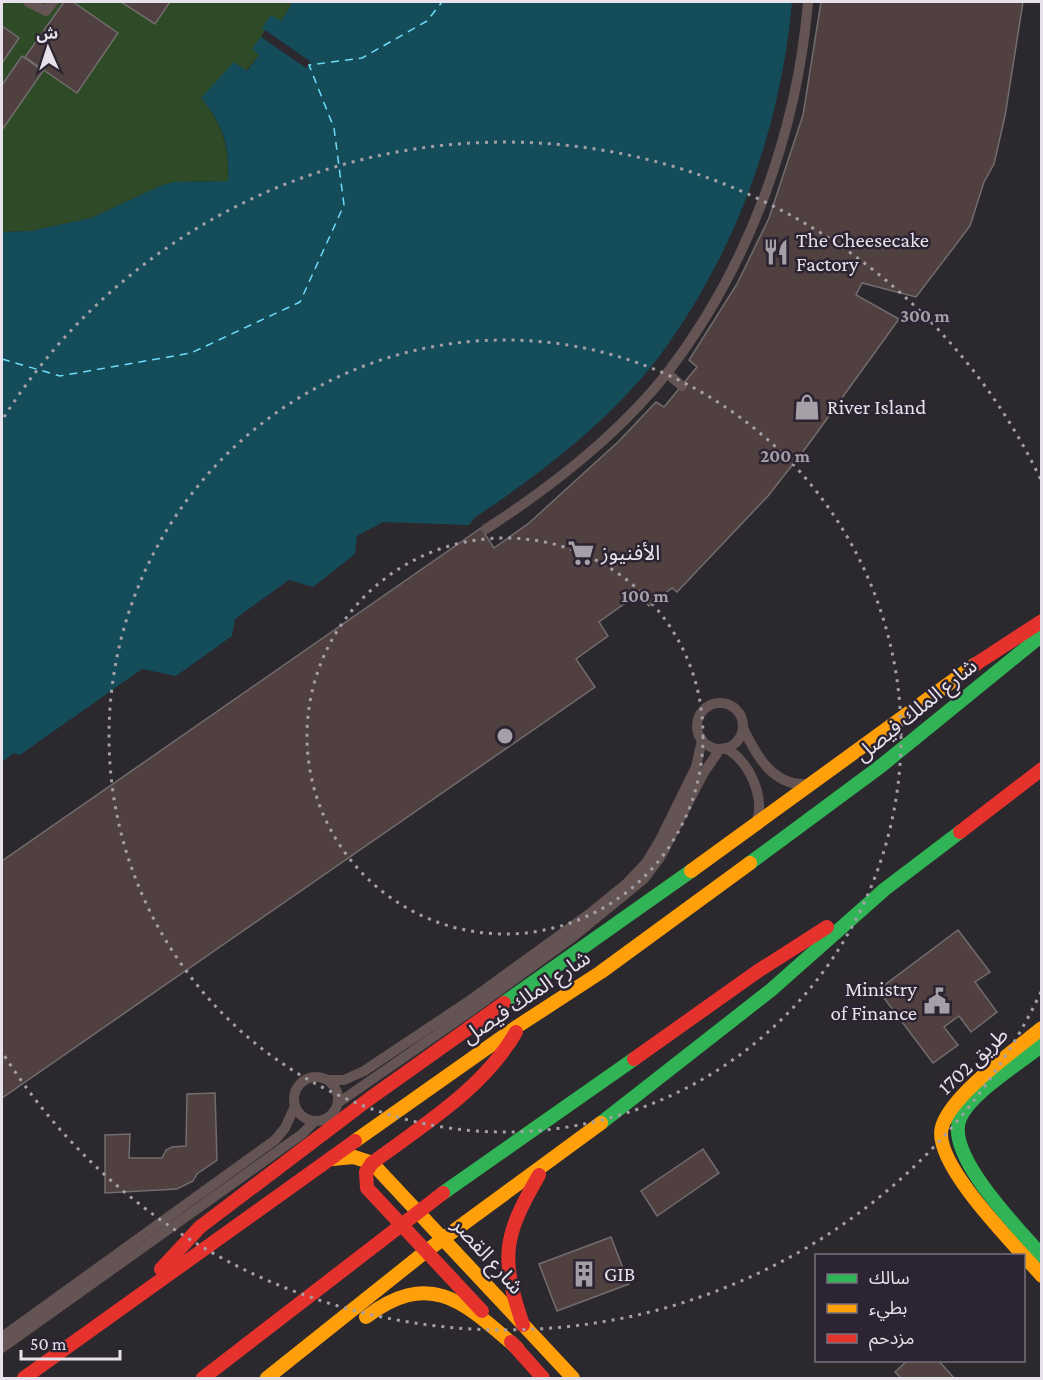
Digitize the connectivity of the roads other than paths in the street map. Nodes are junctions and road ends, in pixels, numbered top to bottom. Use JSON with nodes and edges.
{"nodes":[{"id":1,"x":28,"y":2,"type":"edge"},
{"id":2,"x":53,"y":2,"type":"edge"},
{"id":3,"x":808,"y":2,"type":"edge"},
{"id":4,"x":667,"y":373,"type":"junction"},
{"id":5,"x":682,"y":386,"type":"dead end"},
{"id":6,"x":486,"y":529,"type":"dead end"},
{"id":7,"x":1041,"y":621,"type":"edge"},
{"id":8,"x":1041,"y":635,"type":"edge"},
{"id":9,"x":743,"y":728,"type":"junction"},
{"id":10,"x":702,"y":740,"type":"junction"},
{"id":11,"x":722,"y":748,"type":"junction"},
{"id":12,"x":1041,"y":769,"type":"edge"},
{"id":13,"x":814,"y":783,"type":"junction"},
{"id":14,"x":755,"y":826,"type":"junction"},
{"id":15,"x":885,"y":889,"type":"junction"},
{"id":16,"x":518,"y":1026,"type":"junction"},
{"id":17,"x":1041,"y":1028,"type":"edge"},
{"id":18,"x":1041,"y":1045,"type":"edge"},
{"id":19,"x":329,"y":1080,"type":"junction"},
{"id":20,"x":338,"y":1103,"type":"junction"},
{"id":21,"x":295,"y":1106,"type":"junction"},
{"id":22,"x":315,"y":1121,"type":"junction"},
{"id":23,"x":331,"y":1159,"type":"junction"},
{"id":24,"x":372,"y":1163,"type":"junction"},
{"id":25,"x":544,"y":1166,"type":"junction"},
{"id":26,"x":1004,"y":1209,"type":"junction"},
{"id":27,"x":418,"y":1211,"type":"junction"},
{"id":28,"x":992,"y":1219,"type":"junction"},
{"id":29,"x":401,"y":1224,"type":"junction"},
{"id":30,"x":443,"y":1238,"type":"junction"},
{"id":31,"x":425,"y":1252,"type":"junction"},
{"id":32,"x":1022,"y":1254,"type":"edge"},
{"id":33,"x":1041,"y":1256,"type":"edge"},
{"id":34,"x":1025,"y":1257,"type":"edge"},
{"id":35,"x":1041,"y":1276,"type":"edge"},
{"id":36,"x":148,"y":1287,"type":"junction"},
{"id":37,"x":523,"y":1325,"type":"junction"},
{"id":38,"x":2,"y":1337,"type":"edge"},
{"id":39,"x":2,"y":1348,"type":"edge"},
{"id":40,"x":517,"y":1348,"type":"junction"},
{"id":41,"x":24,"y":1378,"type":"edge"},
{"id":42,"x":203,"y":1378,"type":"edge"},
{"id":43,"x":267,"y":1378,"type":"edge"},
{"id":44,"x":288,"y":1378,"type":"edge"},
{"id":45,"x":543,"y":1378,"type":"edge"},
{"id":46,"x":573,"y":1378,"type":"edge"}],
"edges":[{"from":1,"to":2,"type":"street"},
{"from":3,"to":4,"type":"street"},
{"from":4,"to":5,"type":"street"},
{"from":4,"to":6,"type":"street"},
{"from":7,"to":13,"type":"main road"},
{"from":8,"to":16,"type":"main road","name":"شارع الملك فيصل"},
{"from":9,"to":10,"type":"street"},
{"from":9,"to":11,"type":"street"},
{"from":9,"to":13,"type":"street"},
{"from":10,"to":11,"type":"street"},
{"from":10,"to":19,"type":"street"},
{"from":11,"to":14,"type":"street"},
{"from":11,"to":20,"type":"street"},
{"from":12,"to":15,"type":"main road"},
{"from":13,"to":14,"type":"main road"},
{"from":14,"to":36,"type":"main road"},
{"from":15,"to":25,"type":"main road"},
{"from":15,"to":27,"type":"main road"},
{"from":16,"to":23,"type":"main road","name":"شارع الملك فيصل"},
{"from":16,"to":24,"type":"main road"},
{"from":17,"to":28,"type":"main road","name":"طريق 1702"},
{"from":18,"to":26,"type":"main road","name":"طريق 1702"},
{"from":19,"to":20,"type":"street"},
{"from":19,"to":21,"type":"street"},
{"from":20,"to":22,"type":"street"},
{"from":21,"to":22,"type":"street"},
{"from":21,"to":38,"type":"street"},
{"from":22,"to":39,"type":"street"},
{"from":23,"to":24,"type":"main road"},
{"from":23,"to":36,"type":"main road","name":"شارع الملك فيصل"},
{"from":24,"to":27,"type":"main road","name":"شارع القصر"},
{"from":24,"to":29,"type":"main road","name":"شارع القصر"},
{"from":25,"to":30,"type":"main road"},
{"from":25,"to":37,"type":"main road"},
{"from":26,"to":28,"type":"main road"},
{"from":26,"to":33,"type":"main road","name":"طريق 1702"},
{"from":27,"to":29,"type":"main road"},
{"from":27,"to":30,"type":"main road","name":"شارع القصر"},
{"from":28,"to":32,"type":"main road","name":"طريق 1702"},
{"from":29,"to":31,"type":"main road","name":"شارع القصر"},
{"from":29,"to":42,"type":"main road"},
{"from":30,"to":31,"type":"main road"},
{"from":30,"to":37,"type":"main road","name":"شارع القصر"},
{"from":31,"to":40,"type":"main road","name":"شارع القصر"},
{"from":31,"to":43,"type":"main road"},
{"from":34,"to":35,"type":"main road","name":"طريق 1702"},
{"from":36,"to":41,"type":"main road","name":"شارع الملك فيصل"},
{"from":37,"to":46,"type":"main road","name":"شارع القصر"},
{"from":40,"to":44,"type":"main road"},
{"from":40,"to":45,"type":"main road","name":"شارع القصر"}]}
